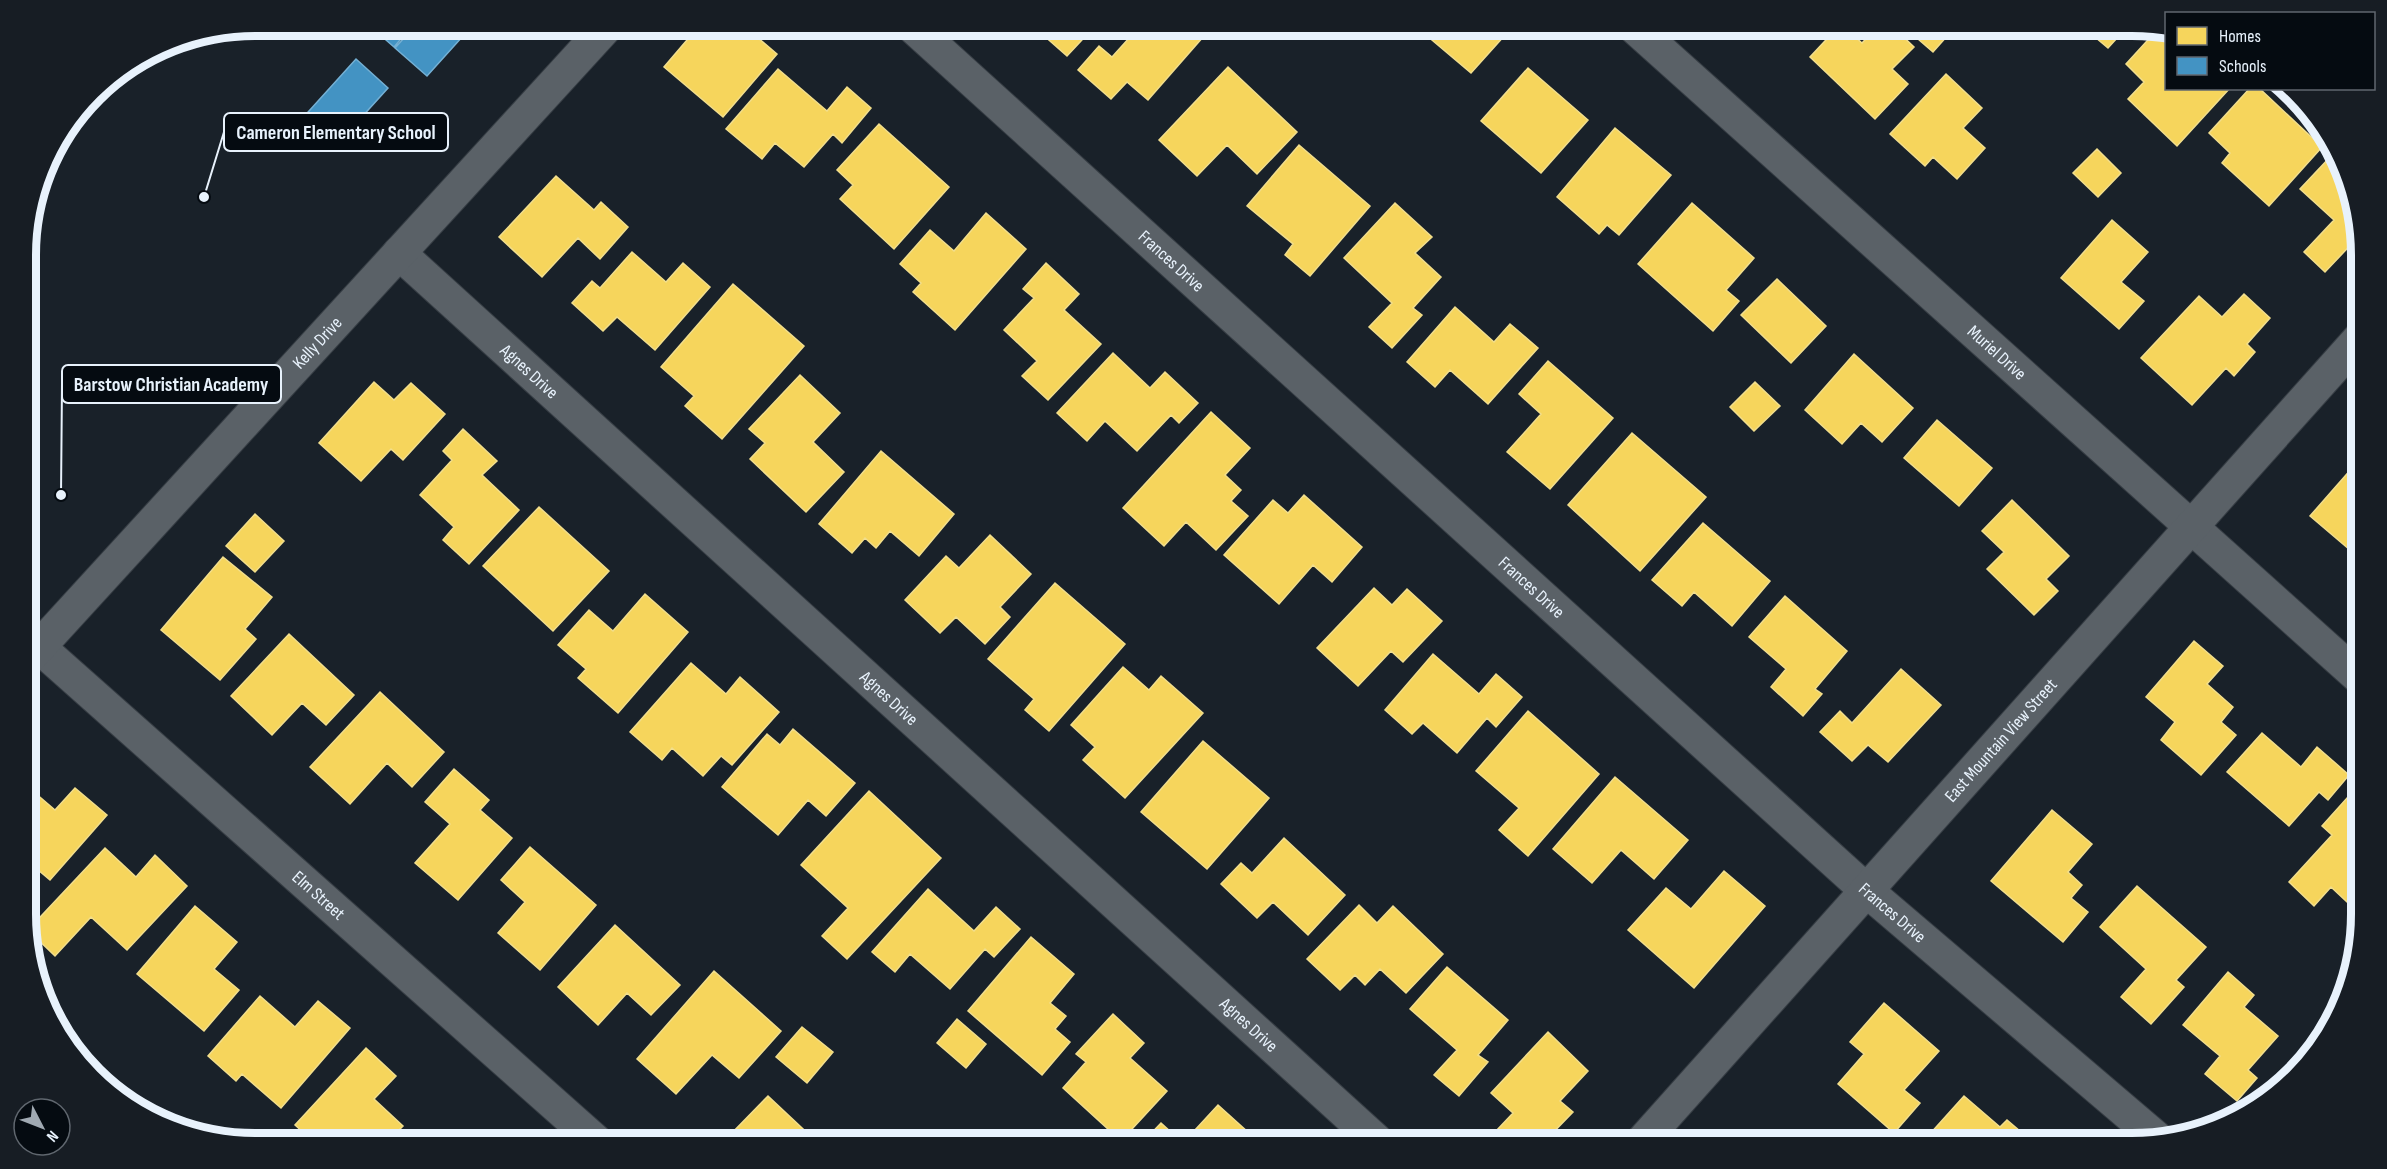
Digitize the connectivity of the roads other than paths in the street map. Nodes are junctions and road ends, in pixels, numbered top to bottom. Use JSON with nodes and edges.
{"nodes":[{"id":1,"x":598,"y":36,"type":"edge"},
{"id":2,"x":923,"y":36,"type":"edge"},
{"id":3,"x":1644,"y":36,"type":"edge"},
{"id":4,"x":399,"y":253,"type":"junction"},
{"id":5,"x":2351,"y":348,"type":"edge"},
{"id":6,"x":2190,"y":527,"type":"junction"},
{"id":7,"x":36,"y":651,"type":"edge"},
{"id":8,"x":36,"y":657,"type":"edge"},
{"id":9,"x":2351,"y":670,"type":"edge"},
{"id":10,"x":1867,"y":891,"type":"junction"},
{"id":11,"x":2150,"y":1132,"type":"edge"},
{"id":12,"x":586,"y":1133,"type":"edge"},
{"id":13,"x":1368,"y":1133,"type":"edge"},
{"id":14,"x":1650,"y":1133,"type":"edge"}],
"edges":[{"from":1,"to":4,"type":"street","name":"Kelly Drive"},
{"from":2,"to":10,"type":"street","name":"Frances Drive"},
{"from":3,"to":6,"type":"street","name":"Muriel Drive"},
{"from":4,"to":7,"type":"street","name":"Kelly Drive"},
{"from":4,"to":13,"type":"street","name":"Agnes Drive"},
{"from":5,"to":6,"type":"street","name":"East Mountain View Street"},
{"from":6,"to":9,"type":"street","name":"Muriel Drive"},
{"from":6,"to":10,"type":"street","name":"East Mountain View Street"},
{"from":8,"to":12,"type":"street","name":"Elm Street"},
{"from":10,"to":11,"type":"street","name":"Frances Drive"},
{"from":10,"to":14,"type":"street","name":"East Mountain View Street"}]}
